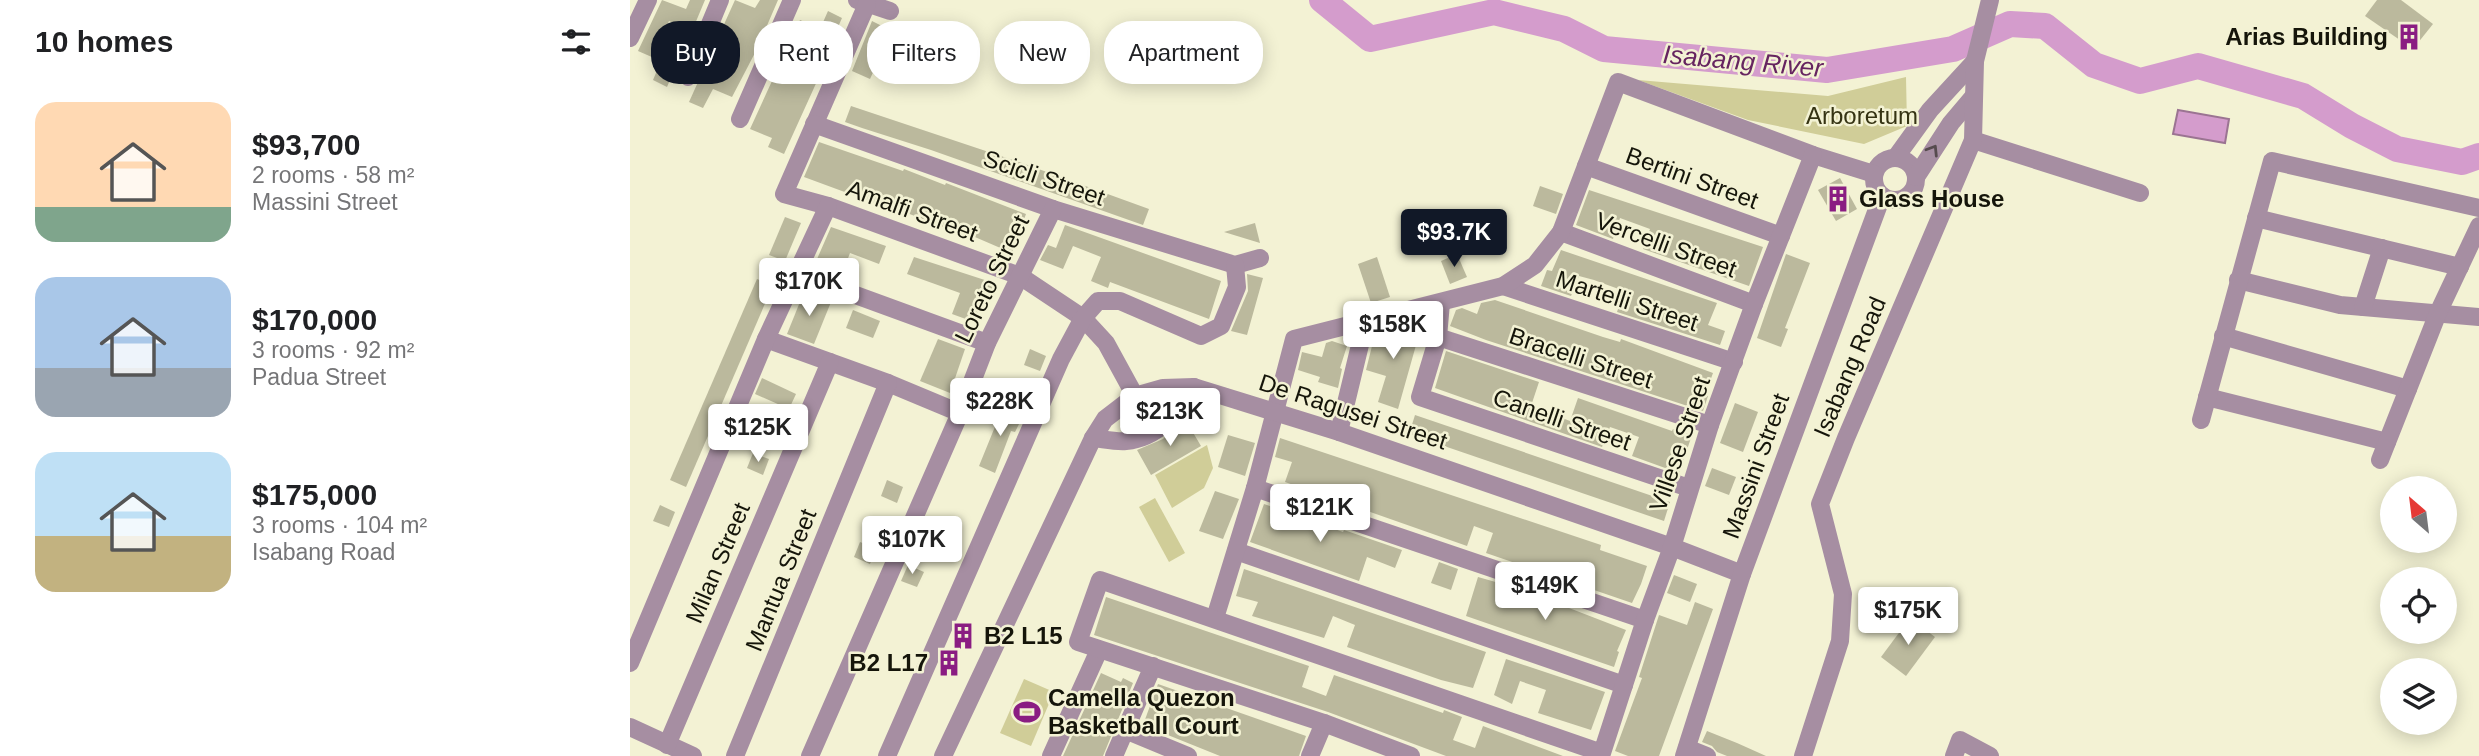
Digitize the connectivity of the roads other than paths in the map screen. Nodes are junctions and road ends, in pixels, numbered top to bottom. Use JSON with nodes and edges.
{"nodes":[{"id":1,"x":648,"y":0,"type":"edge"},
{"id":2,"x":720,"y":0,"type":"edge"},
{"id":3,"x":792,"y":0,"type":"edge"},
{"id":4,"x":1990,"y":0,"type":"edge"},
{"id":5,"x":861,"y":2,"type":"edge"},
{"id":6,"x":890,"y":11,"type":"dead end"},
{"id":7,"x":711,"y":21,"type":"edge"},
{"id":8,"x":630,"y":38,"type":"edge"},
{"id":9,"x":1976,"y":58,"type":"junction"},
{"id":10,"x":1973,"y":97,"type":"junction"},
{"id":11,"x":740,"y":119,"type":"dead end"},
{"id":12,"x":814,"y":124,"type":"junction"},
{"id":13,"x":1973,"y":140,"type":"junction"},
{"id":14,"x":1813,"y":155,"type":"junction"},
{"id":15,"x":1896,"y":158,"type":"junction"},
{"id":16,"x":1586,"y":166,"type":"junction"},
{"id":17,"x":1874,"y":174,"type":"junction"},
{"id":18,"x":1916,"y":177,"type":"junction"},
{"id":19,"x":2140,"y":193,"type":"dead end"},
{"id":20,"x":1882,"y":196,"type":"junction"},
{"id":21,"x":828,"y":206,"type":"junction"},
{"id":22,"x":2479,"y":208,"type":"edge"},
{"id":23,"x":1053,"y":209,"type":"junction"},
{"id":24,"x":2256,"y":218,"type":"junction"},
{"id":25,"x":2479,"y":226,"type":"edge"},
{"id":26,"x":1561,"y":232,"type":"junction"},
{"id":27,"x":1781,"y":236,"type":"junction"},
{"id":28,"x":2382,"y":248,"type":"junction"},
{"id":29,"x":1260,"y":258,"type":"dead end"},
{"id":30,"x":1235,"y":265,"type":"junction"},
{"id":31,"x":2460,"y":267,"type":"junction"},
{"id":32,"x":797,"y":274,"type":"junction"},
{"id":33,"x":1020,"y":276,"type":"junction"},
{"id":34,"x":2238,"y":280,"type":"junction"},
{"id":35,"x":1503,"y":286,"type":"junction"},
{"id":36,"x":1441,"y":303,"type":"junction"},
{"id":37,"x":1754,"y":304,"type":"junction"},
{"id":38,"x":2363,"y":307,"type":"junction"},
{"id":39,"x":2438,"y":313,"type":"junction"},
{"id":40,"x":2479,"y":317,"type":"edge"},
{"id":41,"x":1083,"y":318,"type":"junction"},
{"id":42,"x":1366,"y":320,"type":"junction"},
{"id":43,"x":2223,"y":336,"type":"junction"},
{"id":44,"x":1438,"y":337,"type":"junction"},
{"id":45,"x":766,"y":339,"type":"junction"},
{"id":46,"x":987,"y":343,"type":"junction"},
{"id":47,"x":830,"y":362,"type":"junction"},
{"id":48,"x":1734,"y":362,"type":"junction"},
{"id":49,"x":888,"y":383,"type":"junction"},
{"id":50,"x":1194,"y":387,"type":"junction"},
{"id":51,"x":2408,"y":389,"type":"junction"},
{"id":52,"x":1135,"y":396,"type":"junction"},
{"id":53,"x":2207,"y":397,"type":"junction"},
{"id":54,"x":1275,"y":411,"type":"junction"},
{"id":55,"x":960,"y":413,"type":"junction"},
{"id":56,"x":2201,"y":420,"type":"dead end"},
{"id":57,"x":1710,"y":425,"type":"junction"},
{"id":58,"x":1339,"y":432,"type":"junction"},
{"id":59,"x":1093,"y":438,"type":"junction"},
{"id":60,"x":2387,"y":442,"type":"junction"},
{"id":61,"x":2380,"y":460,"type":"dead end"},
{"id":62,"x":1255,"y":488,"type":"junction"},
{"id":63,"x":1689,"y":488,"type":"junction"},
{"id":64,"x":1672,"y":547,"type":"junction"},
{"id":65,"x":1237,"y":551,"type":"junction"},
{"id":66,"x":1742,"y":574,"type":"junction"},
{"id":67,"x":1215,"y":618,"type":"junction"},
{"id":68,"x":1645,"y":620,"type":"junction"},
{"id":69,"x":1099,"y":650,"type":"junction"},
{"id":70,"x":630,"y":663,"type":"edge"},
{"id":71,"x":1153,"y":666,"type":"junction"},
{"id":72,"x":1624,"y":685,"type":"junction"},
{"id":73,"x":1324,"y":723,"type":"junction"},
{"id":74,"x":630,"y":727,"type":"edge"},
{"id":75,"x":1125,"y":730,"type":"junction"},
{"id":76,"x":667,"y":745,"type":"junction"},
{"id":77,"x":1685,"y":752,"type":"edge"},
{"id":78,"x":1607,"y":754,"type":"edge"},
{"id":79,"x":1183,"y":755,"type":"edge"},
{"id":80,"x":693,"y":756,"type":"edge"},
{"id":81,"x":735,"y":756,"type":"edge"},
{"id":82,"x":810,"y":756,"type":"edge"},
{"id":83,"x":887,"y":756,"type":"edge"},
{"id":84,"x":943,"y":756,"type":"edge"},
{"id":85,"x":1051,"y":756,"type":"edge"},
{"id":86,"x":1114,"y":756,"type":"edge"},
{"id":87,"x":1310,"y":756,"type":"edge"},
{"id":88,"x":1411,"y":756,"type":"edge"},
{"id":89,"x":1707,"y":756,"type":"edge"},
{"id":90,"x":1803,"y":756,"type":"edge"},
{"id":91,"x":1954,"y":756,"type":"edge"},
{"id":92,"x":1990,"y":756,"type":"edge"}],
"edges":[{"from":1,"to":8,"type":"street"},
{"from":2,"to":7,"type":"street"},
{"from":3,"to":11,"type":"street"},
{"from":4,"to":9,"type":"street","name":"Isabang Road"},
{"from":5,"to":6,"type":"street"},
{"from":5,"to":12,"type":"street"},
{"from":9,"to":10,"type":"street","name":"Isabang Road"},
{"from":9,"to":15,"type":"street"},
{"from":10,"to":13,"type":"street","name":"Isabang Road"},
{"from":18,"to":10,"type":"street","one_way":true},
{"from":12,"to":21,"type":"street","name":"Amalfi Street"},
{"from":12,"to":23,"type":"street","name":"Scicli Street"},
{"from":13,"to":19,"type":"street"},
{"from":13,"to":90,"type":"street","name":"Isabang Road"},
{"from":14,"to":16,"type":"street"},
{"from":14,"to":17,"type":"street"},
{"from":14,"to":27,"type":"street","name":"Villese Street"},
{"from":15,"to":17,"type":"street"},
{"from":15,"to":18,"type":"street"},
{"from":16,"to":26,"type":"street"},
{"from":16,"to":27,"type":"street","name":"Bertini Street"},
{"from":17,"to":20,"type":"street"},
{"from":18,"to":20,"type":"street"},
{"from":20,"to":66,"type":"street","name":"Massini Street"},
{"from":21,"to":32,"type":"street"},
{"from":21,"to":33,"type":"street","name":"Amalfi Street"},
{"from":22,"to":24,"type":"street"},
{"from":23,"to":30,"type":"street","name":"Scicli Street"},
{"from":23,"to":33,"type":"street","name":"Loreto Street"},
{"from":24,"to":28,"type":"street"},
{"from":24,"to":34,"type":"street"},
{"from":25,"to":31,"type":"street"},
{"from":26,"to":35,"type":"street"},
{"from":26,"to":37,"type":"street","name":"Vercelli Street"},
{"from":27,"to":37,"type":"street","name":"Villese Street"},
{"from":28,"to":31,"type":"street"},
{"from":28,"to":38,"type":"street"},
{"from":29,"to":30,"type":"street"},
{"from":30,"to":41,"type":"street"},
{"from":31,"to":39,"type":"street"},
{"from":32,"to":45,"type":"street"},
{"from":32,"to":46,"type":"street"},
{"from":33,"to":41,"type":"street","name":"Amalfi Street"},
{"from":33,"to":46,"type":"street","name":"Loreto Street"},
{"from":34,"to":38,"type":"street"},
{"from":34,"to":43,"type":"street"},
{"from":35,"to":36,"type":"street"},
{"from":35,"to":48,"type":"street","name":"Martelli Street"},
{"from":36,"to":42,"type":"street"},
{"from":36,"to":44,"type":"street"},
{"from":37,"to":48,"type":"street","name":"Villese Street"},
{"from":38,"to":39,"type":"street"},
{"from":39,"to":40,"type":"street"},
{"from":39,"to":51,"type":"street"},
{"from":41,"to":52,"type":"street","name":"Amalfi Street"},
{"from":41,"to":83,"type":"street"},
{"from":42,"to":54,"type":"street"},
{"from":42,"to":58,"type":"street"},
{"from":43,"to":51,"type":"street"},
{"from":43,"to":53,"type":"street"},
{"from":44,"to":57,"type":"street","name":"Bracelli Street"},
{"from":44,"to":63,"type":"street","name":"Canelli Street"},
{"from":45,"to":47,"type":"street"},
{"from":45,"to":70,"type":"street"},
{"from":46,"to":55,"type":"street","name":"Loreto Street"},
{"from":47,"to":49,"type":"street"},
{"from":47,"to":76,"type":"street","name":"Milan Street"},
{"from":48,"to":57,"type":"street","name":"Villese Street"},
{"from":49,"to":55,"type":"street"},
{"from":49,"to":81,"type":"street","name":"Mantua Street"},
{"from":50,"to":52,"type":"street","name":"De Ragusei Street"},
{"from":50,"to":54,"type":"street","name":"De Ragusei Street"},
{"from":50,"to":59,"type":"street"},
{"from":51,"to":60,"type":"street"},
{"from":52,"to":59,"type":"street","name":"De Ragusei Street"},
{"from":53,"to":56,"type":"street"},
{"from":53,"to":60,"type":"street"},
{"from":54,"to":58,"type":"street","name":"De Ragusei Street"},
{"from":54,"to":62,"type":"street"},
{"from":55,"to":82,"type":"street","name":"Loreto Street"},
{"from":57,"to":63,"type":"street","name":"Villese Street"},
{"from":58,"to":64,"type":"street","name":"De Ragusei Street"},
{"from":59,"to":84,"type":"street","name":"De Ragusei Street"},
{"from":60,"to":61,"type":"street"},
{"from":62,"to":65,"type":"street"},
{"from":62,"to":68,"type":"street"},
{"from":63,"to":64,"type":"street","name":"Villese Street"},
{"from":64,"to":66,"type":"street","name":"De Ragusei Street"},
{"from":64,"to":68,"type":"street","name":"Villese Street"},
{"from":65,"to":67,"type":"street"},
{"from":65,"to":72,"type":"street"},
{"from":66,"to":77,"type":"street","name":"Massini Street"},
{"from":67,"to":69,"type":"street"},
{"from":67,"to":78,"type":"street","name":"Villese Street"},
{"from":68,"to":72,"type":"street","name":"Villese Street"},
{"from":69,"to":71,"type":"street"},
{"from":69,"to":85,"type":"street"},
{"from":71,"to":73,"type":"street"},
{"from":71,"to":75,"type":"street"},
{"from":72,"to":78,"type":"street","name":"Villese Street"},
{"from":73,"to":87,"type":"street"},
{"from":73,"to":88,"type":"street"},
{"from":74,"to":76,"type":"street"},
{"from":75,"to":79,"type":"street"},
{"from":75,"to":86,"type":"street"},
{"from":76,"to":80,"type":"street"},
{"from":77,"to":89,"type":"street"},
{"from":91,"to":92,"type":"street"}]}
